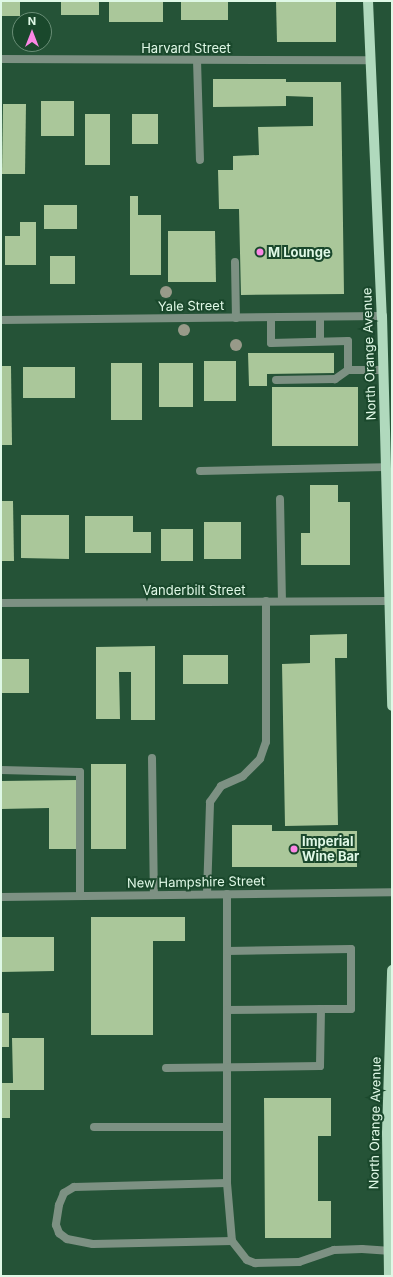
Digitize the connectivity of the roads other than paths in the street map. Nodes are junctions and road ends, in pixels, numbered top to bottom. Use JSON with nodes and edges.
{"nodes":[{"id":1,"x":368,"y":1,"type":"edge"},
{"id":2,"x":1,"y":59,"type":"edge"},
{"id":3,"x":197,"y":60,"type":"junction"},
{"id":4,"x":370,"y":60,"type":"junction"},
{"id":5,"x":200,"y":160,"type":"dead end"},
{"id":6,"x":235,"y":262,"type":"dead end"},
{"id":7,"x":382,"y":316,"type":"junction"},
{"id":8,"x":320,"y":317,"type":"junction"},
{"id":9,"x":236,"y":318,"type":"junction"},
{"id":10,"x":271,"y":318,"type":"junction"},
{"id":11,"x":1,"y":320,"type":"edge"},
{"id":12,"x":320,"y":342,"type":"junction"},
{"id":13,"x":387,"y":357,"type":"edge"},
{"id":14,"x":348,"y":370,"type":"junction"},
{"id":15,"x":383,"y":370,"type":"junction"},
{"id":16,"x":276,"y":380,"type":"dead end"},
{"id":17,"x":385,"y":467,"type":"junction"},
{"id":18,"x":200,"y":470,"type":"dead end"},
{"id":19,"x":280,"y":499,"type":"dead end"},
{"id":20,"x":266,"y":601,"type":"junction"},
{"id":21,"x":282,"y":601,"type":"junction"},
{"id":22,"x":388,"y":601,"type":"junction"},
{"id":23,"x":1,"y":603,"type":"edge"},
{"id":24,"x":392,"y":706,"type":"edge"},
{"id":25,"x":152,"y":758,"type":"dead end"},
{"id":26,"x":1,"y":770,"type":"edge"},
{"id":27,"x":392,"y":892,"type":"edge"},
{"id":28,"x":207,"y":894,"type":"junction"},
{"id":29,"x":227,"y":894,"type":"junction"},
{"id":30,"x":154,"y":895,"type":"junction"},
{"id":31,"x":80,"y":896,"type":"junction"},
{"id":32,"x":1,"y":897,"type":"edge"},
{"id":33,"x":227,"y":951,"type":"junction"},
{"id":34,"x":392,"y":970,"type":"edge"},
{"id":35,"x":321,"y":1009,"type":"junction"},
{"id":36,"x":227,"y":1010,"type":"junction"},
{"id":37,"x":227,"y":1067,"type":"junction"},
{"id":38,"x":166,"y":1068,"type":"dead end"},
{"id":39,"x":94,"y":1127,"type":"dead end"},
{"id":40,"x":227,"y":1127,"type":"junction"},
{"id":41,"x":227,"y":1183,"type":"junction"},
{"id":42,"x":232,"y":1241,"type":"junction"},
{"id":43,"x":388,"y":1251,"type":"junction"},
{"id":44,"x":389,"y":1276,"type":"edge"}],
"edges":[{"from":1,"to":4,"type":"main road","name":"North Orange Avenue"},
{"from":2,"to":3,"type":"street","name":"Harvard Street"},
{"from":3,"to":4,"type":"street","name":"Harvard Street"},
{"from":3,"to":5,"type":"street"},
{"from":4,"to":7,"type":"main road","name":"North Orange Avenue"},
{"from":6,"to":9,"type":"street"},
{"from":7,"to":8,"type":"street","name":"Yale Street"},
{"from":7,"to":13,"type":"main road","name":"North Orange Avenue"},
{"from":8,"to":10,"type":"street","name":"Yale Street"},
{"from":8,"to":12,"type":"street"},
{"from":9,"to":10,"type":"street","name":"Yale Street"},
{"from":9,"to":11,"type":"street","name":"Yale Street"},
{"from":10,"to":12,"type":"street"},
{"from":12,"to":14,"type":"street"},
{"from":13,"to":15,"type":"main road","name":"North Orange Avenue"},
{"from":14,"to":15,"type":"street"},
{"from":14,"to":16,"type":"street"},
{"from":15,"to":17,"type":"main road","name":"North Orange Avenue"},
{"from":17,"to":18,"type":"street"},
{"from":17,"to":22,"type":"main road","name":"North Orange Avenue"},
{"from":19,"to":21,"type":"street"},
{"from":20,"to":21,"type":"street","name":"Vanderbilt Street"},
{"from":20,"to":23,"type":"street","name":"Vanderbilt Street"},
{"from":20,"to":28,"type":"street"},
{"from":21,"to":22,"type":"street","name":"Vanderbilt Street"},
{"from":22,"to":24,"type":"main road","name":"North Orange Avenue"},
{"from":25,"to":30,"type":"street"},
{"from":26,"to":31,"type":"street"},
{"from":27,"to":29,"type":"street","name":"New Hampshire Street"},
{"from":28,"to":29,"type":"street","name":"New Hampshire Street"},
{"from":28,"to":30,"type":"street","name":"New Hampshire Street"},
{"from":29,"to":33,"type":"street"},
{"from":30,"to":31,"type":"street","name":"New Hampshire Street"},
{"from":31,"to":32,"type":"street","name":"New Hampshire Street"},
{"from":33,"to":35,"type":"street"},
{"from":33,"to":36,"type":"street"},
{"from":34,"to":43,"type":"main road","name":"North Orange Avenue"},
{"from":35,"to":36,"type":"street"},
{"from":35,"to":37,"type":"street"},
{"from":36,"to":37,"type":"street"},
{"from":37,"to":38,"type":"street"},
{"from":37,"to":40,"type":"street"},
{"from":39,"to":40,"type":"street"},
{"from":40,"to":41,"type":"street"},
{"from":41,"to":42,"type":"street"},
{"from":41,"to":42,"type":"street"},
{"from":42,"to":43,"type":"street"},
{"from":43,"to":44,"type":"main road","name":"North Orange Avenue"}]}
